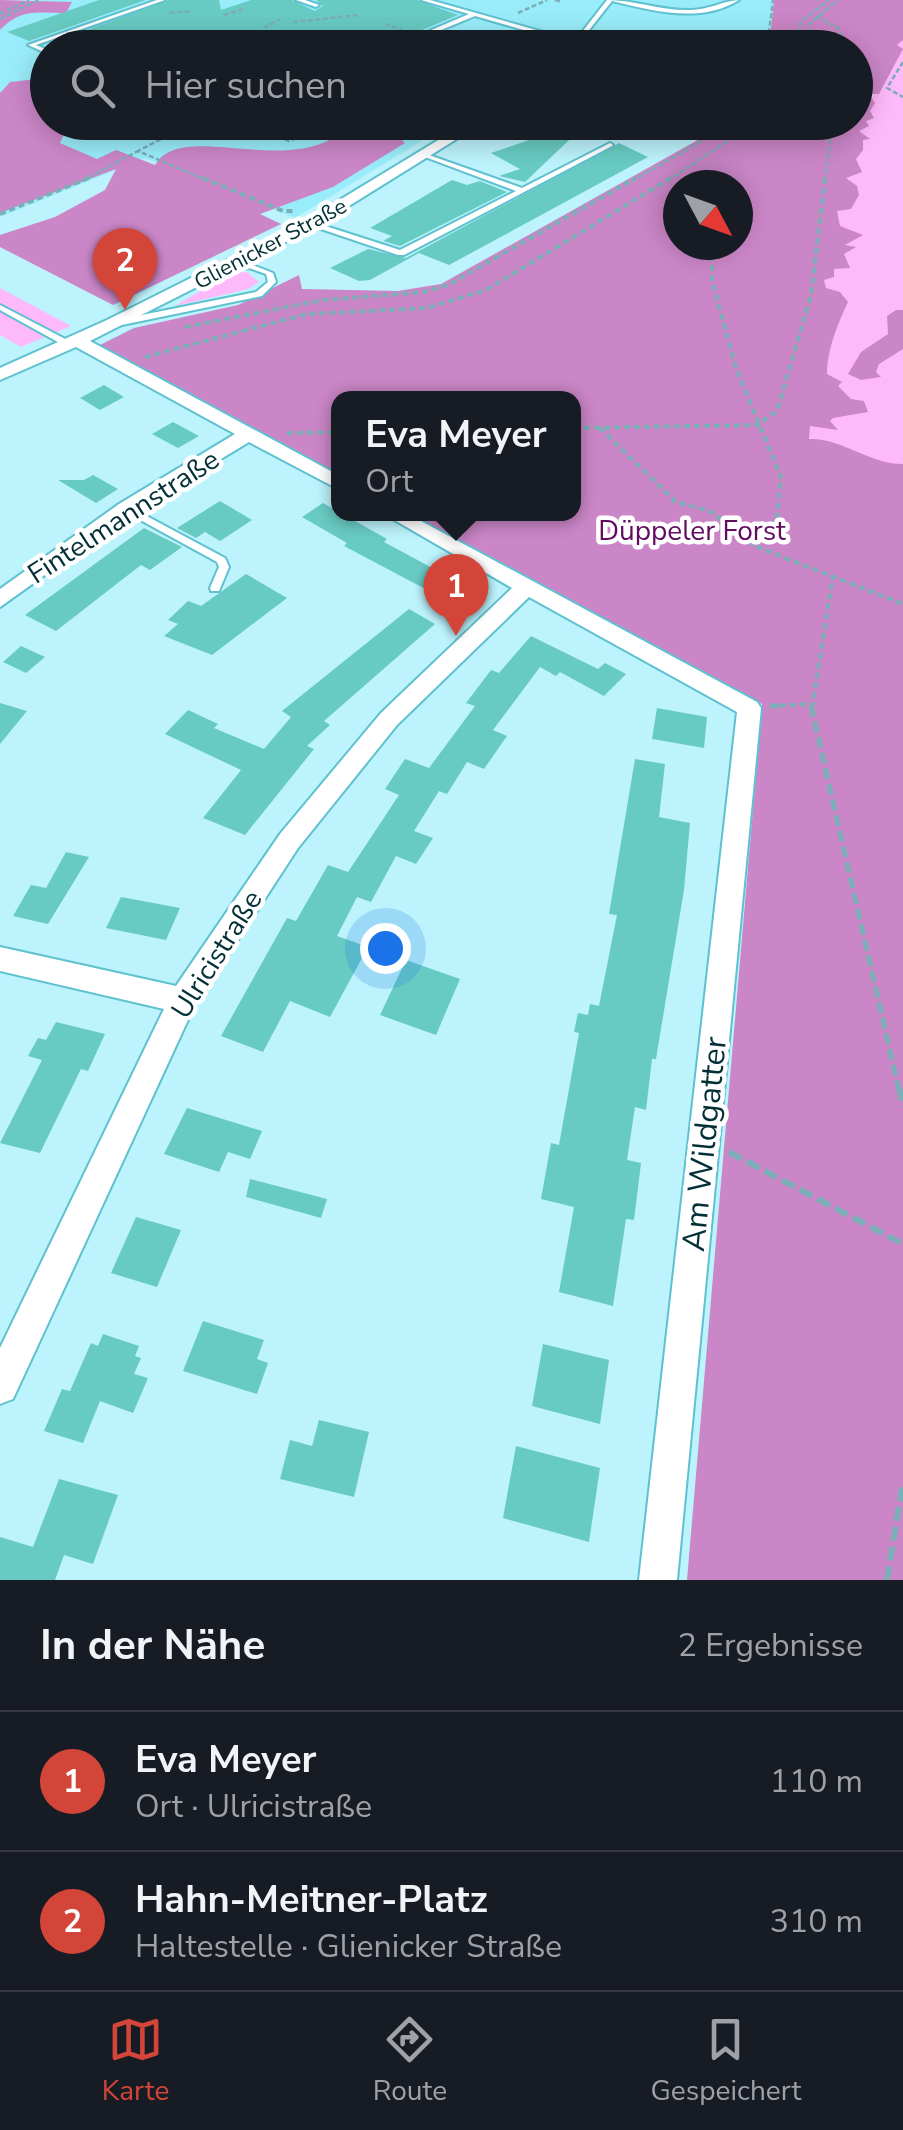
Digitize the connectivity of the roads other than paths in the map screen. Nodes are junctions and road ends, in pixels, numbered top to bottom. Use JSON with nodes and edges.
{"nodes":[{"id":1,"x":162,"y":0,"type":"edge"},
{"id":2,"x":300,"y":0,"type":"edge"},
{"id":3,"x":424,"y":0,"type":"edge"},
{"id":4,"x":612,"y":0,"type":"edge"},
{"id":5,"x":736,"y":0,"type":"edge"},
{"id":6,"x":316,"y":5,"type":"dead end"},
{"id":7,"x":475,"y":14,"type":"junction"},
{"id":8,"x":74,"y":30,"type":"edge"},
{"id":9,"x":436,"y":30,"type":"edge"},
{"id":10,"x":527,"y":30,"type":"edge"},
{"id":11,"x":585,"y":30,"type":"edge"},
{"id":12,"x":451,"y":140,"type":"edge"},
{"id":13,"x":610,"y":145,"type":"dead end"},
{"id":14,"x":427,"y":156,"type":"junction"},
{"id":15,"x":524,"y":191,"type":"junction"},
{"id":16,"x":310,"y":224,"type":"junction"},
{"id":17,"x":221,"y":269,"type":"junction"},
{"id":18,"x":0,"y":307,"type":"edge"},
{"id":19,"x":113,"y":324,"type":"junction"},
{"id":20,"x":72,"y":342,"type":"junction"},
{"id":21,"x":0,"y":375,"type":"edge"},
{"id":22,"x":249,"y":434,"type":"junction"},
{"id":23,"x":331,"y":480,"type":"edge"},
{"id":24,"x":126,"y":508,"type":"junction"},
{"id":25,"x":407,"y":521,"type":"edge"},
{"id":26,"x":527,"y":586,"type":"junction"},
{"id":27,"x":215,"y":588,"type":"dead end"},
{"id":28,"x":0,"y":600,"type":"edge"},
{"id":29,"x":0,"y":959,"type":"edge"},
{"id":30,"x":183,"y":1000,"type":"junction"},
{"id":31,"x":0,"y":1386,"type":"edge"},
{"id":32,"x":658,"y":1580,"type":"edge"}],
"edges":[{"from":1,"to":8,"type":"lane"},
{"from":2,"to":6,"type":"lane"},
{"from":3,"to":7,"type":"lane"},
{"from":4,"to":5,"type":"lane"},
{"from":4,"to":11,"type":"lane"},
{"from":7,"to":9,"type":"lane"},
{"from":7,"to":10,"type":"lane"},
{"from":12,"to":14,"type":"street","name":"Glienicker Straße"},
{"from":13,"to":15,"type":"lane"},
{"from":14,"to":15,"type":"lane"},
{"from":14,"to":16,"type":"street","name":"Glienicker Straße"},
{"from":15,"to":16,"type":"lane"},
{"from":16,"to":17,"type":"street","name":"Glienicker Straße"},
{"from":17,"to":19,"type":"street","name":"Glienicker Straße"},
{"from":17,"to":19,"type":"lane"},
{"from":18,"to":20,"type":"lane"},
{"from":19,"to":20,"type":"street","name":"Glienicker Straße"},
{"from":20,"to":21,"type":"street","name":"Glienicker Straße"},
{"from":20,"to":22,"type":"street"},
{"from":22,"to":23,"type":"street"},
{"from":22,"to":24,"type":"street","name":"Fintelmannstraße"},
{"from":24,"to":27,"type":"lane"},
{"from":24,"to":28,"type":"street","name":"Fintelmannstraße"},
{"from":25,"to":26,"type":"street"},
{"from":26,"to":30,"type":"street","name":"Ulricistraße"},
{"from":26,"to":32,"type":"street","name":"Am Wildgatter"},
{"from":29,"to":30,"type":"street"},
{"from":30,"to":31,"type":"street","name":"Ulricistraße"}]}
